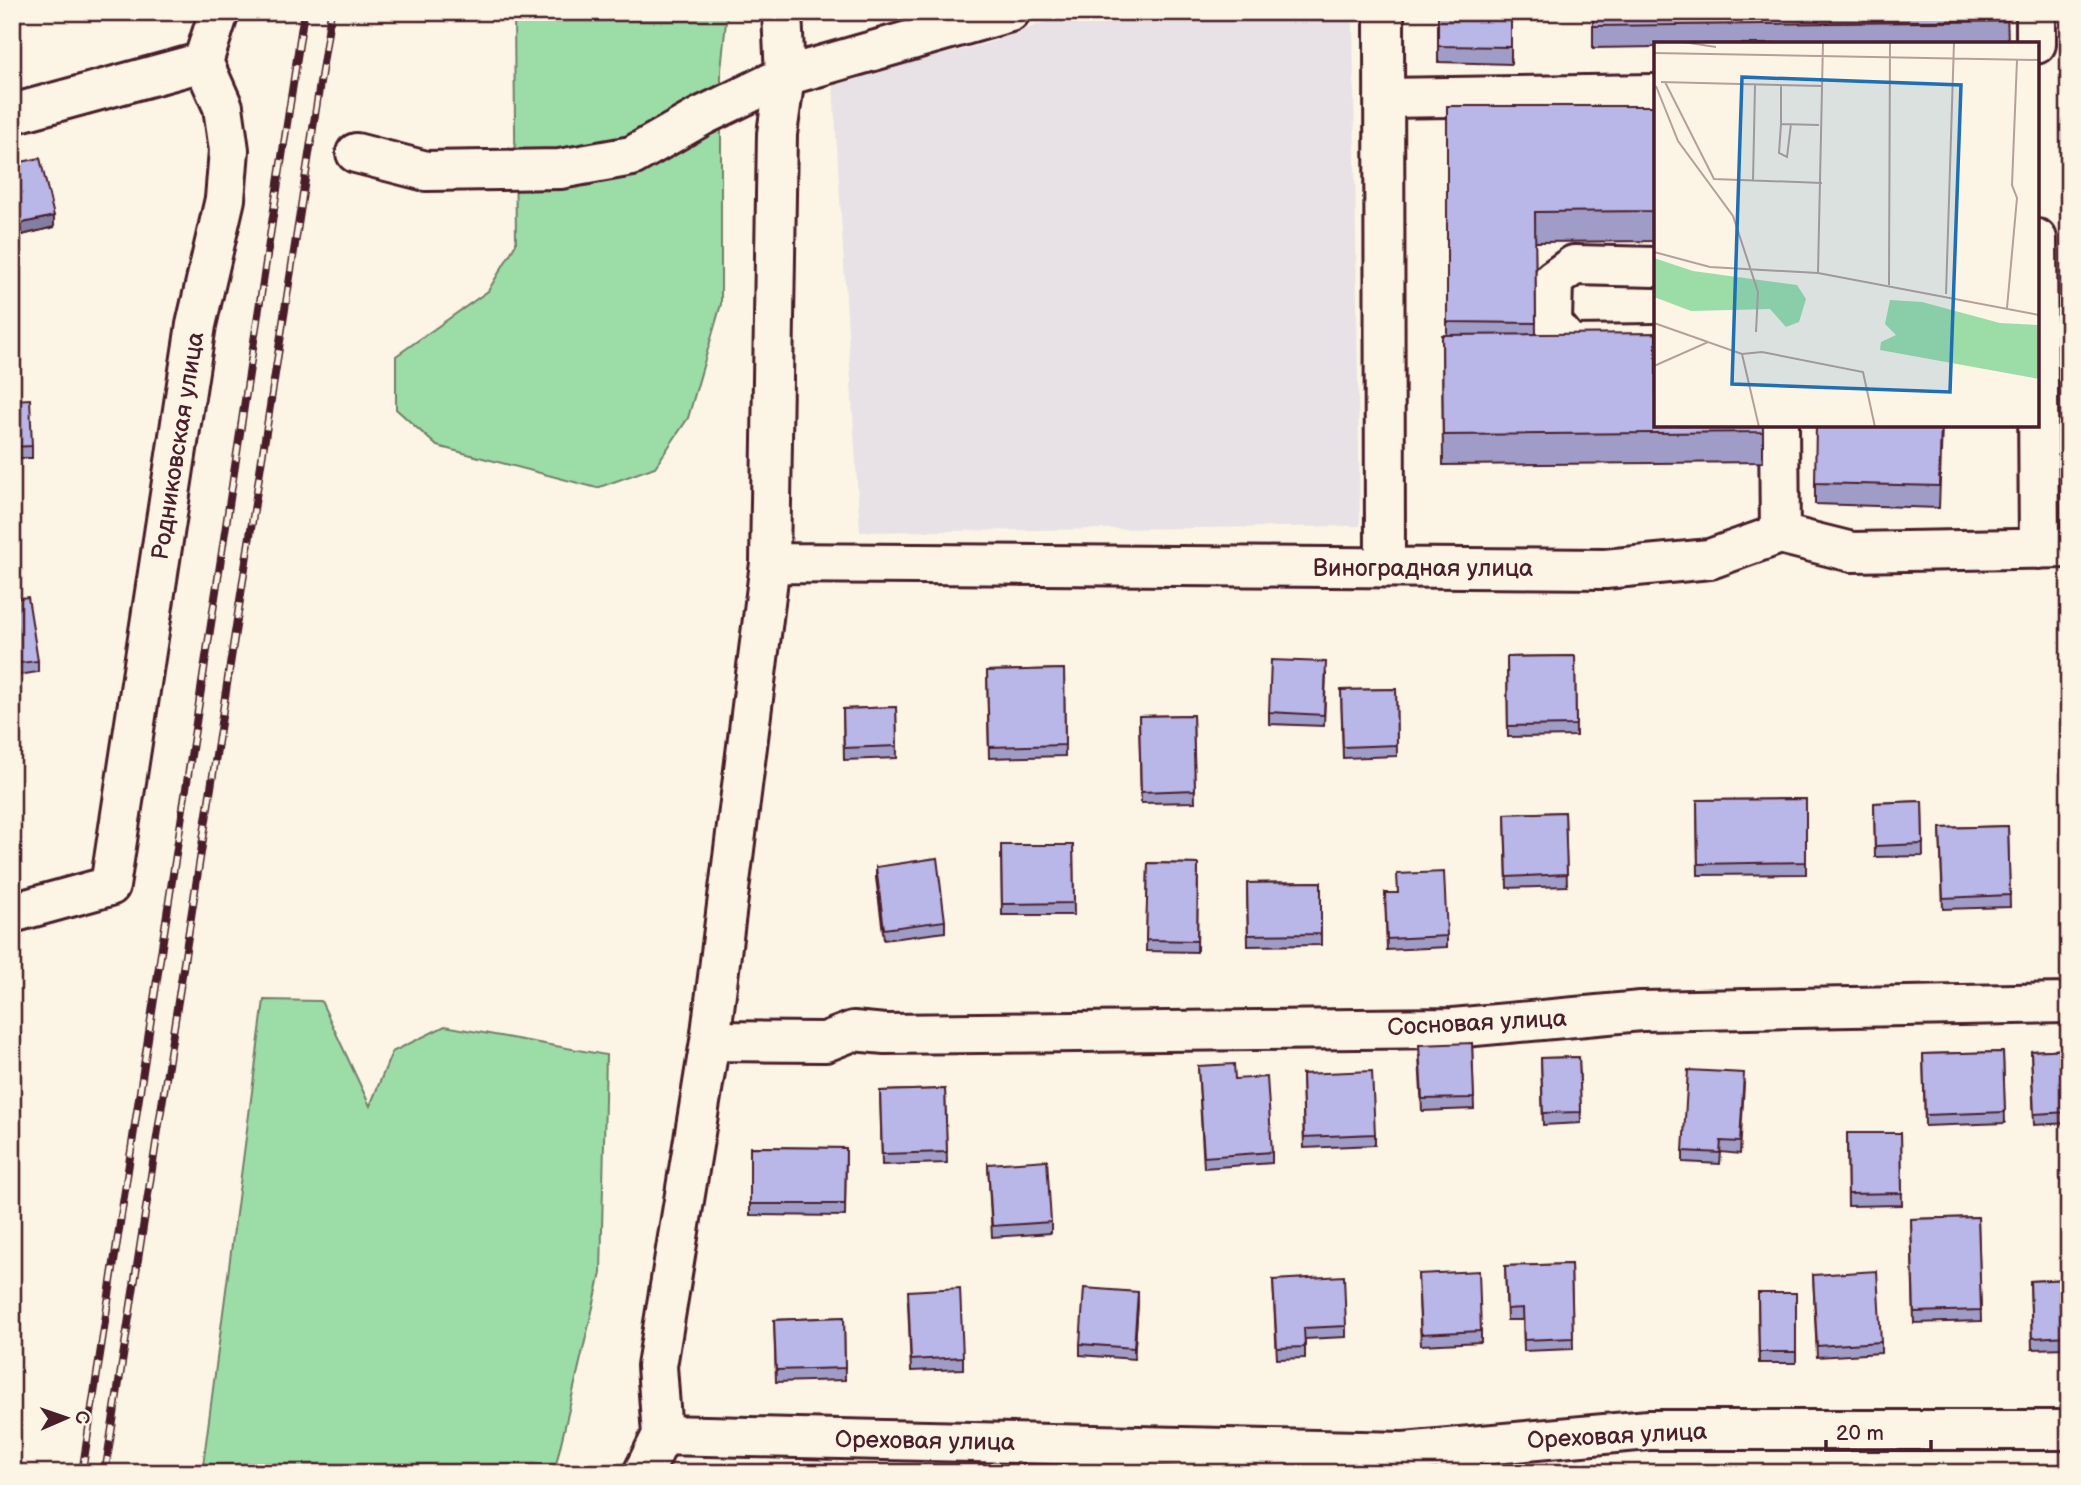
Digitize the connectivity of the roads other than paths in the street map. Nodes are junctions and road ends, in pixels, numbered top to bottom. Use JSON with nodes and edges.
{"nodes":[{"id":1,"x":219,"y":12,"type":"edge"},
{"id":2,"x":782,"y":12,"type":"edge"},
{"id":3,"x":1010,"y":12,"type":"edge"},
{"id":4,"x":1384,"y":12,"type":"edge"},
{"id":5,"x":2036,"y":12,"type":"edge"},
{"id":6,"x":2036,"y":42,"type":"edge"},
{"id":7,"x":203,"y":62,"type":"junction"},
{"id":8,"x":785,"y":76,"type":"junction"},
{"id":9,"x":1654,"y":94,"type":"edge"},
{"id":10,"x":1384,"y":98,"type":"junction"},
{"id":11,"x":12,"y":114,"type":"edge"},
{"id":12,"x":356,"y":153,"type":"dead end"},
{"id":13,"x":1654,"y":267,"type":"edge"},
{"id":14,"x":2039,"y":297,"type":"edge"},
{"id":15,"x":1654,"y":344,"type":"edge"},
{"id":16,"x":1779,"y":427,"type":"edge"},
{"id":17,"x":1780,"y":534,"type":"junction"},
{"id":18,"x":2054,"y":549,"type":"edge"},
{"id":19,"x":770,"y":563,"type":"junction"},
{"id":20,"x":1385,"y":568,"type":"junction"},
{"id":21,"x":12,"y":913,"type":"edge"},
{"id":22,"x":2069,"y":1003,"type":"edge"},
{"id":23,"x":710,"y":1041,"type":"junction"},
{"id":24,"x":2069,"y":1430,"type":"edge"},
{"id":25,"x":662,"y":1435,"type":"junction"},
{"id":26,"x":643,"y":1473,"type":"edge"}],
"edges":[{"from":1,"to":7,"type":"street"},
{"from":2,"to":8,"type":"street"},
{"from":3,"to":8,"type":"street"},
{"from":4,"to":10,"type":"street"},
{"from":5,"to":6,"type":"street"},
{"from":7,"to":11,"type":"street"},
{"from":7,"to":21,"type":"street","name":"Родниковская улица"},
{"from":8,"to":12,"type":"street"},
{"from":8,"to":19,"type":"street"},
{"from":9,"to":10,"type":"street"},
{"from":10,"to":20,"type":"street"},
{"from":13,"to":15,"type":"street"},
{"from":14,"to":18,"type":"street"},
{"from":16,"to":17,"type":"street"},
{"from":17,"to":18,"type":"street"},
{"from":17,"to":20,"type":"street","name":"Виноградная улица"},
{"from":19,"to":20,"type":"street","name":"Виноградная улица"},
{"from":19,"to":23,"type":"street"},
{"from":22,"to":23,"type":"street","name":"Сосновая улица"},
{"from":23,"to":25,"type":"street"},
{"from":24,"to":25,"type":"street","name":"Ореховая улица"},
{"from":25,"to":26,"type":"street"}]}
